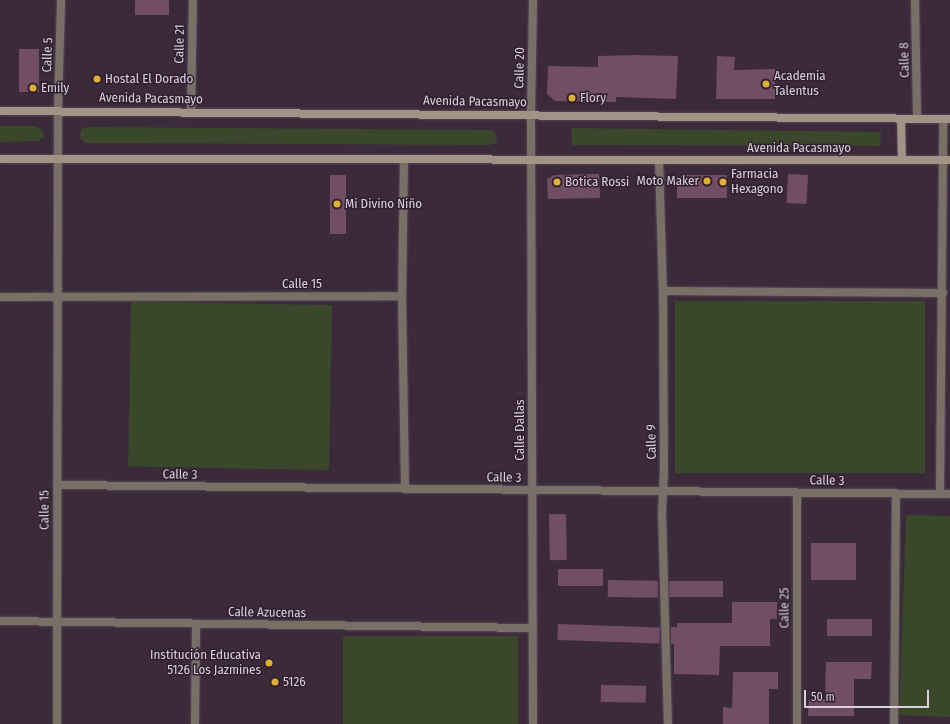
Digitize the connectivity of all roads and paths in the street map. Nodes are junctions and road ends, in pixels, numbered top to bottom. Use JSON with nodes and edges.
{"nodes":[{"id":1,"x":61,"y":0,"type":"edge"},
{"id":2,"x":192,"y":0,"type":"edge"},
{"id":3,"x":534,"y":0,"type":"edge"},
{"id":4,"x":916,"y":0,"type":"edge"},
{"id":5,"x":58,"y":110,"type":"junction"},
{"id":6,"x":0,"y":111,"type":"edge"},
{"id":7,"x":191,"y":111,"type":"junction"},
{"id":8,"x":531,"y":115,"type":"junction"},
{"id":9,"x":901,"y":119,"type":"junction"},
{"id":10,"x":917,"y":119,"type":"junction"},
{"id":11,"x":946,"y":119,"type":"edge"},
{"id":12,"x":0,"y":159,"type":"edge"},
{"id":13,"x":58,"y":159,"type":"junction"},
{"id":14,"x":404,"y":159,"type":"junction"},
{"id":15,"x":532,"y":159,"type":"junction"},
{"id":16,"x":659,"y":160,"type":"junction"},
{"id":17,"x":902,"y":160,"type":"junction"},
{"id":18,"x":947,"y":160,"type":"edge"},
{"id":19,"x":663,"y":291,"type":"junction"},
{"id":20,"x":943,"y":293,"type":"junction"},
{"id":21,"x":402,"y":296,"type":"junction"},
{"id":22,"x":0,"y":297,"type":"edge"},
{"id":23,"x":58,"y":297,"type":"junction"},
{"id":24,"x":57,"y":485,"type":"junction"},
{"id":25,"x":405,"y":489,"type":"junction"},
{"id":26,"x":532,"y":490,"type":"junction"},
{"id":27,"x":663,"y":490,"type":"junction"},
{"id":28,"x":797,"y":493,"type":"junction"},
{"id":29,"x":896,"y":494,"type":"junction"},
{"id":30,"x":940,"y":494,"type":"junction"},
{"id":31,"x":950,"y":494,"type":"edge"},
{"id":32,"x":0,"y":621,"type":"edge"},
{"id":33,"x":56,"y":622,"type":"junction"},
{"id":34,"x":196,"y":624,"type":"junction"},
{"id":35,"x":533,"y":628,"type":"junction"},
{"id":36,"x":57,"y":724,"type":"edge"},
{"id":37,"x":195,"y":724,"type":"edge"},
{"id":38,"x":533,"y":724,"type":"edge"},
{"id":39,"x":668,"y":724,"type":"edge"},
{"id":40,"x":797,"y":724,"type":"edge"},
{"id":41,"x":894,"y":724,"type":"edge"}],
"edges":[{"from":1,"to":5,"type":"street","name":"Calle 5"},
{"from":2,"to":7,"type":"street","name":"Calle 21"},
{"from":3,"to":8,"type":"street","name":"Calle 20"},
{"from":4,"to":10,"type":"street","name":"Calle 8"},
{"from":5,"to":6,"type":"main road","name":"Avenida Pacasmayo"},
{"from":5,"to":7,"type":"main road","name":"Avenida Pacasmayo"},
{"from":5,"to":13,"type":"street","name":"Calle 15"},
{"from":7,"to":8,"type":"main road","name":"Avenida Pacasmayo"},
{"from":8,"to":9,"type":"main road","name":"Avenida Pacasmayo"},
{"from":8,"to":15,"type":"street","name":"Calle 20"},
{"from":9,"to":10,"type":"main road","name":"Avenida Pacasmayo"},
{"from":9,"to":17,"type":"main road"},
{"from":10,"to":11,"type":"main road","name":"Avenida Pacasmayo"},
{"from":11,"to":18,"type":"street"},
{"from":12,"to":13,"type":"main road","name":"Avenida Pacasmayo"},
{"from":13,"to":14,"type":"main road","name":"Avenida Pacasmayo"},
{"from":13,"to":23,"type":"street","name":"Calle 15"},
{"from":14,"to":15,"type":"main road","name":"Avenida Pacasmayo"},
{"from":14,"to":21,"type":"street"},
{"from":15,"to":16,"type":"main road","name":"Avenida Pacasmayo"},
{"from":15,"to":26,"type":"street","name":"Calle Dallas"},
{"from":16,"to":17,"type":"main road","name":"Avenida Pacasmayo"},
{"from":16,"to":19,"type":"street","name":"Calle 9"},
{"from":17,"to":18,"type":"main road","name":"Avenida Pacasmayo"},
{"from":18,"to":20,"type":"street"},
{"from":19,"to":20,"type":"street"},
{"from":19,"to":27,"type":"street","name":"Calle 9"},
{"from":20,"to":30,"type":"street"},
{"from":21,"to":23,"type":"street","name":"Calle 15"},
{"from":21,"to":25,"type":"street"},
{"from":22,"to":23,"type":"street","name":"Calle 15"},
{"from":23,"to":24,"type":"street","name":"Calle 15"},
{"from":24,"to":25,"type":"street","name":"Calle 3"},
{"from":24,"to":33,"type":"street","name":"Calle 15"},
{"from":25,"to":26,"type":"street","name":"Calle 3"},
{"from":26,"to":27,"type":"street","name":"Calle 3"},
{"from":26,"to":35,"type":"street","name":"Calle Dallas"},
{"from":27,"to":28,"type":"street","name":"Calle 3"},
{"from":27,"to":39,"type":"street","name":"Calle 9"},
{"from":28,"to":29,"type":"street","name":"Calle 3"},
{"from":28,"to":40,"type":"street","name":"Calle 25"},
{"from":29,"to":30,"type":"street","name":"Calle 3"},
{"from":29,"to":41,"type":"street"},
{"from":30,"to":31,"type":"street","name":"Calle 3"},
{"from":32,"to":33,"type":"street","name":"Calle Azucenas"},
{"from":33,"to":34,"type":"street","name":"Calle Azucenas"},
{"from":33,"to":36,"type":"street","name":"Calle 15"},
{"from":34,"to":35,"type":"street","name":"Calle Azucenas"},
{"from":34,"to":37,"type":"street"},
{"from":35,"to":38,"type":"street","name":"Calle Dallas"}]}
